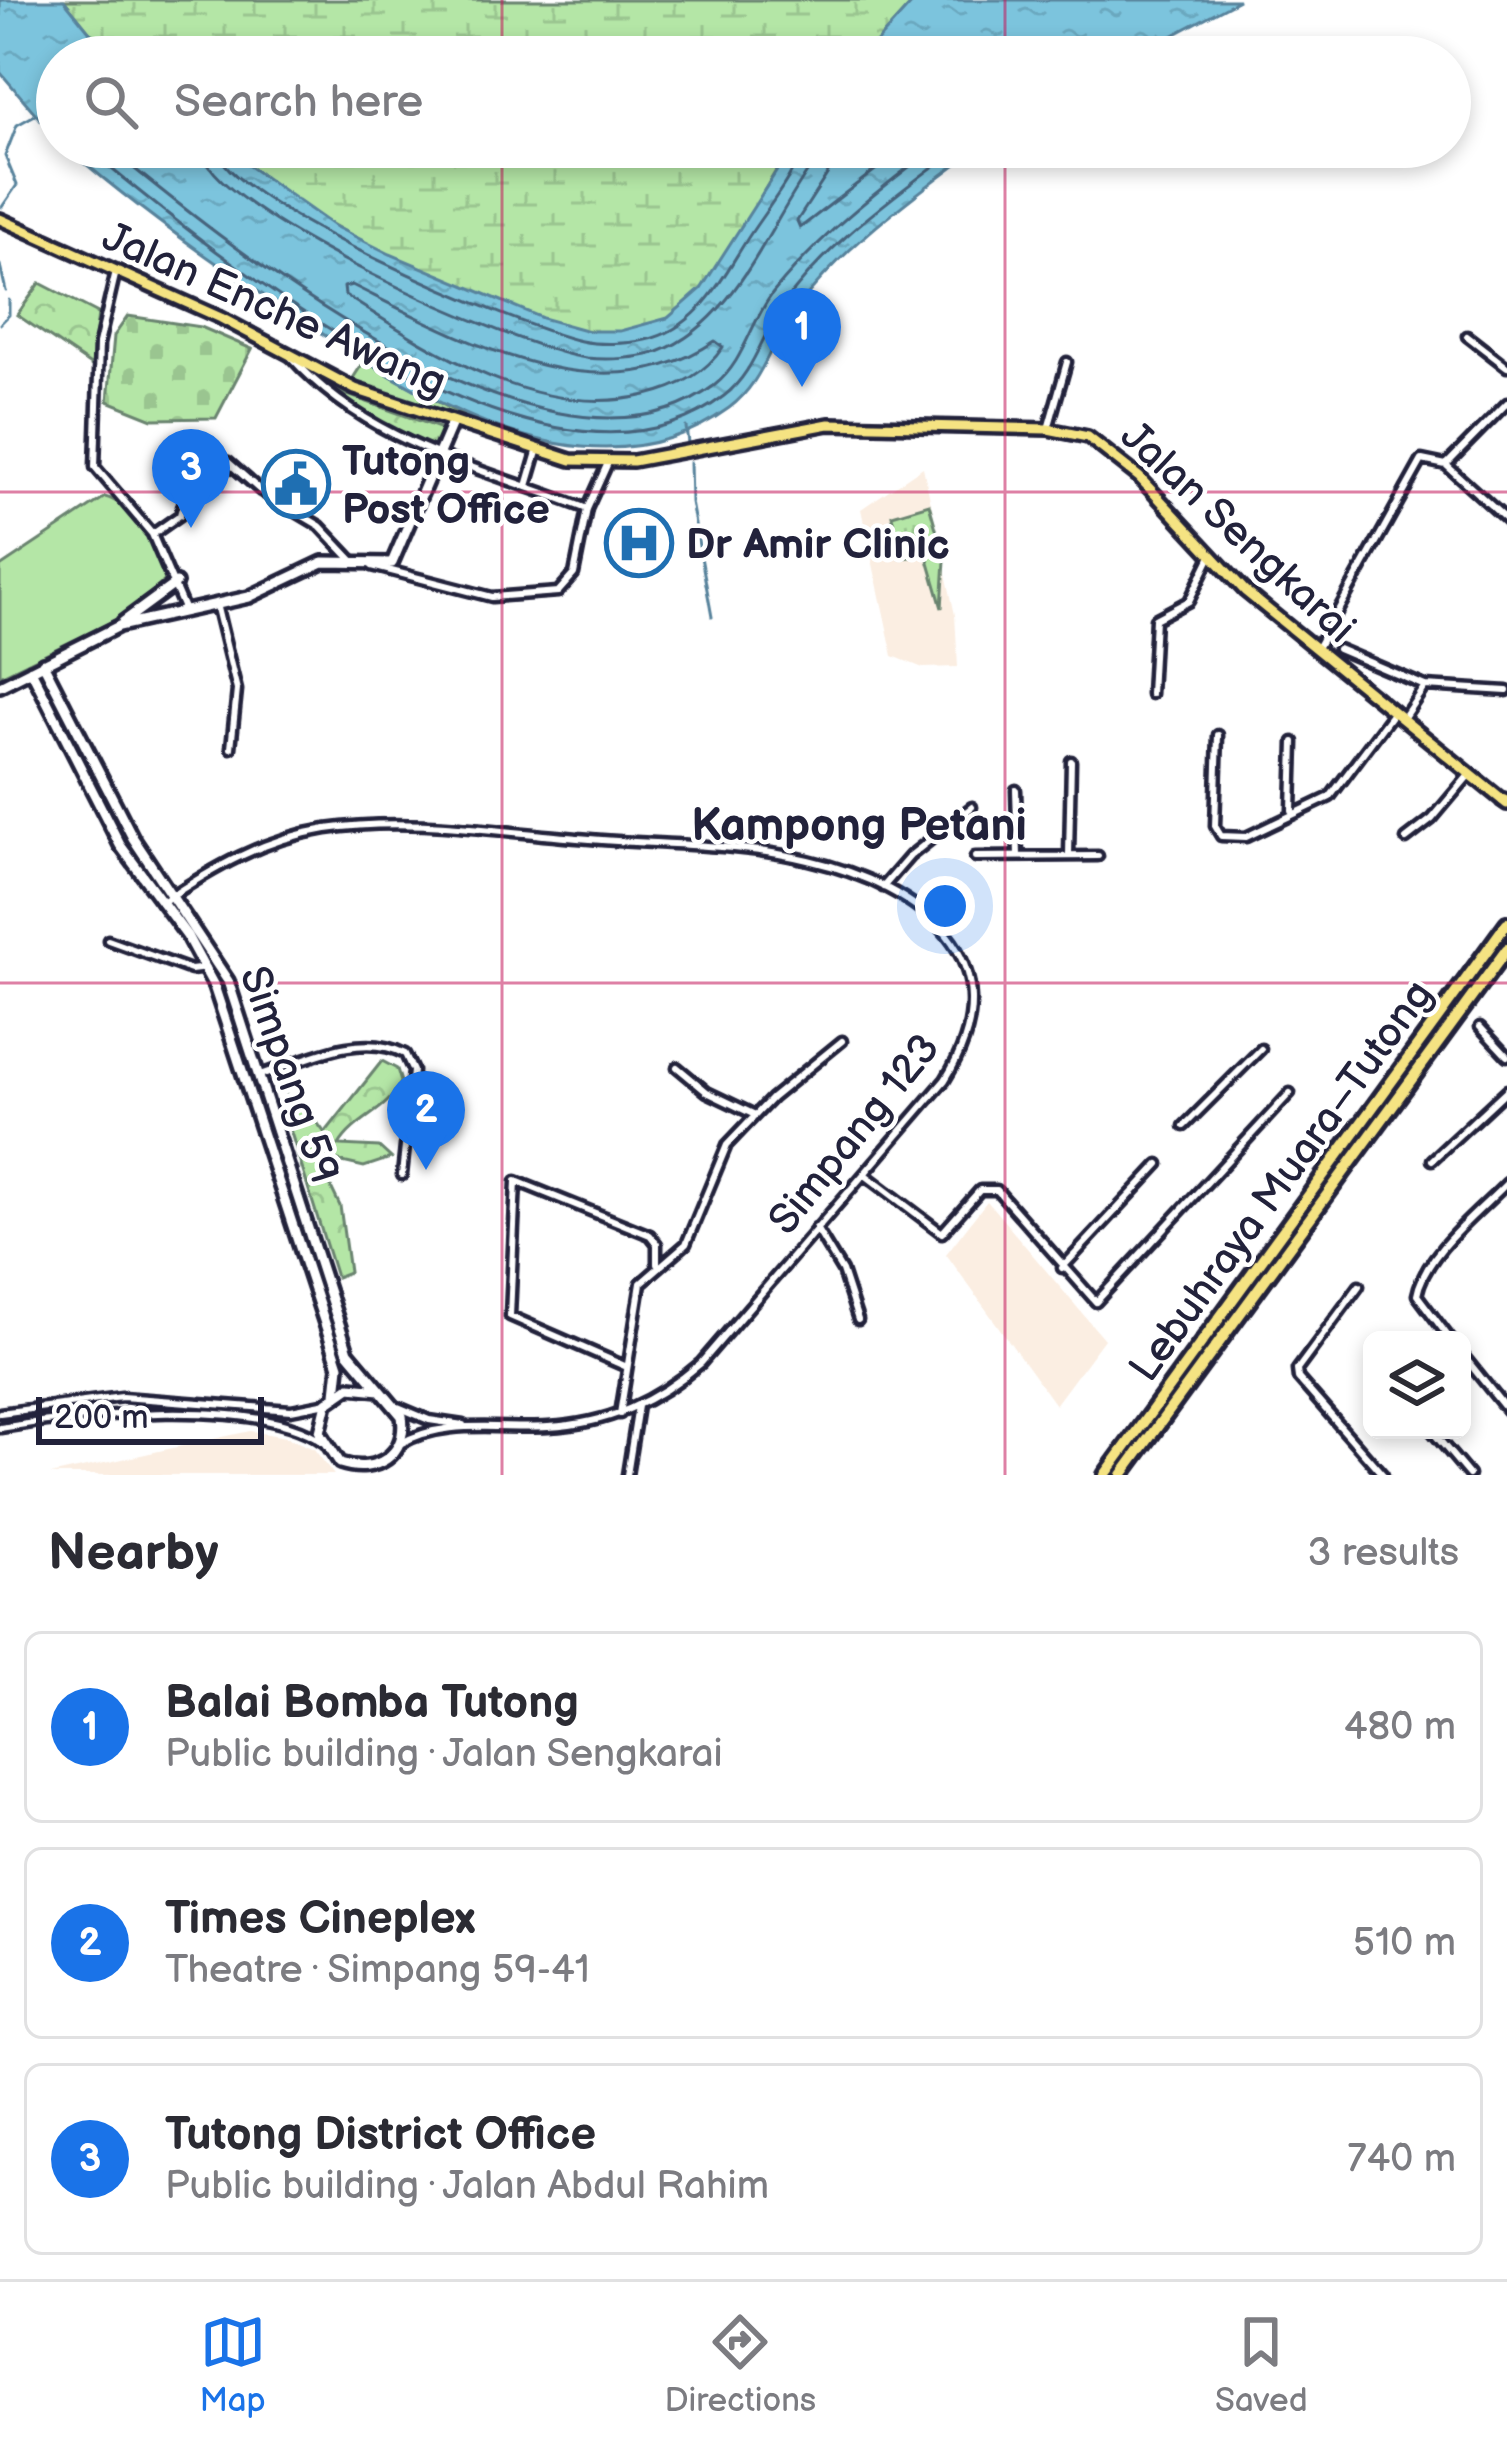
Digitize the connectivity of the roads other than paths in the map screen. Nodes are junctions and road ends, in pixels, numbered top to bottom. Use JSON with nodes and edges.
{"nodes":[{"id":1,"x":0,"y":219,"type":"edge"},
{"id":2,"x":116,"y":271,"type":"junction"},
{"id":3,"x":1467,"y":336,"type":"dead end"},
{"id":4,"x":291,"y":357,"type":"junction"},
{"id":5,"x":1067,"y":362,"type":"dead end"},
{"id":6,"x":1507,"y":367,"type":"edge"},
{"id":7,"x":1507,"y":403,"type":"edge"},
{"id":8,"x":452,"y":423,"type":"junction"},
{"id":9,"x":810,"y":425,"type":"joint"},
{"id":10,"x":1048,"y":429,"type":"junction"},
{"id":11,"x":537,"y":452,"type":"junction"},
{"id":12,"x":440,"y":455,"type":"junction"},
{"id":13,"x":607,"y":465,"type":"junction"},
{"id":14,"x":1446,"y":465,"type":"junction"},
{"id":15,"x":527,"y":486,"type":"junction"},
{"id":16,"x":587,"y":509,"type":"junction"},
{"id":17,"x":1507,"y":520,"type":"edge"},
{"id":18,"x":152,"y":534,"type":"junction"},
{"id":19,"x":1212,"y":553,"type":"junction"},
{"id":20,"x":400,"y":554,"type":"junction"},
{"id":21,"x":354,"y":565,"type":"junction"},
{"id":22,"x":372,"y":566,"type":"junction"},
{"id":23,"x":418,"y":577,"type":"junction"},
{"id":24,"x":176,"y":583,"type":"junction"},
{"id":25,"x":216,"y":604,"type":"junction"},
{"id":26,"x":185,"y":611,"type":"junction"},
{"id":27,"x":119,"y":626,"type":"junction"},
{"id":28,"x":1339,"y":649,"type":"dead end"},
{"id":29,"x":1316,"y":650,"type":"junction"},
{"id":30,"x":44,"y":663,"type":"junction"},
{"id":31,"x":31,"y":670,"type":"junction"},
{"id":32,"x":0,"y":686,"type":"edge"},
{"id":33,"x":1424,"y":686,"type":"junction"},
{"id":34,"x":1507,"y":691,"type":"edge"},
{"id":35,"x":1151,"y":694,"type":"dead end"},
{"id":36,"x":1400,"y":714,"type":"junction"},
{"id":37,"x":1218,"y":735,"type":"dead end"},
{"id":38,"x":1294,"y":742,"type":"dead end"},
{"id":39,"x":230,"y":748,"type":"dead end"},
{"id":40,"x":1071,"y":761,"type":"dead end"},
{"id":41,"x":1472,"y":772,"type":"junction"},
{"id":42,"x":1016,"y":790,"type":"dead end"},
{"id":43,"x":1506,"y":802,"type":"edge"},
{"id":44,"x":972,"y":807,"type":"dead end"},
{"id":45,"x":1292,"y":811,"type":"junction"},
{"id":46,"x":1406,"y":838,"type":"dead end"},
{"id":47,"x":1069,"y":855,"type":"junction"},
{"id":48,"x":1018,"y":856,"type":"junction"},
{"id":49,"x":1098,"y":856,"type":"dead end"},
{"id":50,"x":974,"y":857,"type":"dead end"},
{"id":51,"x":883,"y":887,"type":"junction"},
{"id":52,"x":173,"y":895,"type":"junction"},
{"id":53,"x":161,"y":903,"type":"junction"},
{"id":54,"x":1507,"y":923,"type":"edge"},
{"id":55,"x":108,"y":940,"type":"dead end"},
{"id":56,"x":1507,"y":949,"type":"edge"},
{"id":57,"x":206,"y":968,"type":"junction"},
{"id":58,"x":1480,"y":1027,"type":"dead end"},
{"id":59,"x":842,"y":1042,"type":"dead end"},
{"id":60,"x":1261,"y":1049,"type":"dead end"},
{"id":61,"x":1507,"y":1056,"type":"edge"},
{"id":62,"x":677,"y":1067,"type":"dead end"},
{"id":63,"x":260,"y":1075,"type":"junction"},
{"id":64,"x":1507,"y":1090,"type":"edge"},
{"id":65,"x":1290,"y":1093,"type":"dead end"},
{"id":66,"x":753,"y":1114,"type":"junction"},
{"id":67,"x":1184,"y":1126,"type":"dead end"},
{"id":68,"x":1432,"y":1160,"type":"dead end"},
{"id":69,"x":1159,"y":1165,"type":"dead end"},
{"id":70,"x":863,"y":1174,"type":"junction"},
{"id":71,"x":402,"y":1175,"type":"dead end"},
{"id":72,"x":1507,"y":1183,"type":"edge"},
{"id":73,"x":816,"y":1228,"type":"junction"},
{"id":74,"x":657,"y":1264,"type":"junction"},
{"id":75,"x":1062,"y":1268,"type":"junction"},
{"id":76,"x":1359,"y":1286,"type":"dead end"},
{"id":77,"x":858,"y":1320,"type":"dead end"},
{"id":78,"x":1444,"y":1331,"type":"edge"},
{"id":79,"x":1471,"y":1365,"type":"edge"},
{"id":80,"x":627,"y":1367,"type":"junction"},
{"id":81,"x":380,"y":1390,"type":"junction"},
{"id":82,"x":332,"y":1399,"type":"junction"},
{"id":83,"x":91,"y":1400,"type":"junction"},
{"id":84,"x":638,"y":1406,"type":"junction"},
{"id":85,"x":398,"y":1407,"type":"junction"},
{"id":86,"x":1507,"y":1410,"type":"edge"},
{"id":87,"x":0,"y":1413,"type":"edge"},
{"id":88,"x":620,"y":1414,"type":"junction"},
{"id":89,"x":93,"y":1415,"type":"junction"},
{"id":90,"x":484,"y":1427,"type":"junction"},
{"id":91,"x":0,"y":1428,"type":"edge"},
{"id":92,"x":1439,"y":1439,"type":"edge"},
{"id":93,"x":323,"y":1442,"type":"junction"},
{"id":94,"x":400,"y":1444,"type":"junction"},
{"id":95,"x":342,"y":1469,"type":"edge"},
{"id":96,"x":376,"y":1470,"type":"edge"},
{"id":97,"x":627,"y":1475,"type":"edge"},
{"id":98,"x":1105,"y":1475,"type":"edge"},
{"id":99,"x":1123,"y":1475,"type":"edge"},
{"id":100,"x":1383,"y":1475,"type":"edge"},
{"id":101,"x":1469,"y":1475,"type":"edge"}],
"edges":[{"from":1,"to":2,"type":"main road","name":"Jalan Enche Awang"},
{"from":2,"to":4,"type":"main road","name":"Jalan Enche Awang"},
{"from":2,"to":18,"type":"street"},
{"from":3,"to":6,"type":"street"},
{"from":4,"to":8,"type":"main road","name":"Jalan Enche Awang"},
{"from":4,"to":12,"type":"street"},
{"from":5,"to":10,"type":"street"},
{"from":7,"to":14,"type":"street"},
{"from":8,"to":11,"type":"main road","name":"Jalan Enche Awang"},
{"from":8,"to":12,"type":"street"},
{"from":9,"to":10,"type":"main road","name":"Jalan Sengkarai"},
{"from":9,"to":13,"type":"main road","name":"Jalan Enche Awang"},
{"from":10,"to":19,"type":"main road","name":"Jalan Sengkarai"},
{"from":11,"to":13,"type":"main road","name":"Jalan Enche Awang"},
{"from":11,"to":15,"type":"street"},
{"from":12,"to":15,"type":"street"},
{"from":12,"to":20,"type":"street"},
{"from":13,"to":16,"type":"street"},
{"from":14,"to":17,"type":"street"},
{"from":14,"to":29,"type":"street"},
{"from":15,"to":16,"type":"street"},
{"from":16,"to":23,"type":"street"},
{"from":18,"to":21,"type":"street"},
{"from":18,"to":24,"type":"street"},
{"from":19,"to":29,"type":"main road","name":"Jalan Sengkarai"},
{"from":19,"to":35,"type":"street"},
{"from":20,"to":22,"type":"street"},
{"from":20,"to":23,"type":"street"},
{"from":21,"to":22,"type":"street"},
{"from":21,"to":25,"type":"street"},
{"from":22,"to":23,"type":"street"},
{"from":24,"to":26,"type":"street"},
{"from":24,"to":27,"type":"street"},
{"from":25,"to":26,"type":"street"},
{"from":25,"to":39,"type":"street"},
{"from":26,"to":27,"type":"street"},
{"from":27,"to":30,"type":"street"},
{"from":28,"to":33,"type":"street"},
{"from":29,"to":36,"type":"main road","name":"Jalan Sengkarai"},
{"from":30,"to":31,"type":"street"},
{"from":30,"to":52,"type":"street","name":"Simpang 59"},
{"from":31,"to":32,"type":"street"},
{"from":31,"to":53,"type":"street","name":"Simpang 59"},
{"from":33,"to":34,"type":"street"},
{"from":33,"to":36,"type":"street"},
{"from":36,"to":41,"type":"main road","name":"Jalan Sengkarai"},
{"from":36,"to":45,"type":"street"},
{"from":37,"to":45,"type":"street"},
{"from":38,"to":45,"type":"street"},
{"from":40,"to":47,"type":"street"},
{"from":41,"to":43,"type":"main road","name":"Jalan Sengkarai"},
{"from":41,"to":46,"type":"street"},
{"from":42,"to":48,"type":"street"},
{"from":44,"to":51,"type":"street"},
{"from":47,"to":48,"type":"street"},
{"from":47,"to":49,"type":"street"},
{"from":48,"to":50,"type":"street"},
{"from":51,"to":52,"type":"street","name":"Simpang 123"},
{"from":51,"to":70,"type":"street","name":"Simpang 123"},
{"from":52,"to":53,"type":"street","name":"Simpang 123"},
{"from":52,"to":63,"type":"street","name":"Simpang 59"},
{"from":53,"to":57,"type":"street","name":"Simpang 59"},
{"from":54,"to":98,"type":"highway","name":"Lebuhraya Muara–Tutong"},
{"from":55,"to":57,"type":"street","name":"Simpang 59"},
{"from":56,"to":99,"type":"highway","name":"Lebuhraya Muara–Tutong"},
{"from":57,"to":82,"type":"street","name":"Simpang 59"},
{"from":58,"to":61,"type":"street"},
{"from":59,"to":66,"type":"street"},
{"from":60,"to":67,"type":"street"},
{"from":62,"to":66,"type":"street"},
{"from":63,"to":71,"type":"street"},
{"from":63,"to":81,"type":"street","name":"Simpang 59"},
{"from":64,"to":68,"type":"street"},
{"from":65,"to":75,"type":"street"},
{"from":66,"to":74,"type":"street"},
{"from":69,"to":75,"type":"street"},
{"from":70,"to":73,"type":"street","name":"Simpang 123"},
{"from":70,"to":75,"type":"street"},
{"from":72,"to":78,"type":"street"},
{"from":73,"to":77,"type":"street"},
{"from":73,"to":84,"type":"street","name":"Simpang 123"},
{"from":74,"to":80,"type":"street"},
{"from":74,"to":80,"type":"street"},
{"from":76,"to":100,"type":"street"},
{"from":79,"to":86,"type":"street"},
{"from":80,"to":88,"type":"street"},
{"from":81,"to":82,"type":"street"},
{"from":81,"to":85,"type":"street"},
{"from":82,"to":83,"type":"street"},
{"from":82,"to":93,"type":"street"},
{"from":83,"to":87,"type":"street"},
{"from":83,"to":89,"type":"street"},
{"from":84,"to":88,"type":"street","name":"Simpang 123"},
{"from":84,"to":97,"type":"street"},
{"from":85,"to":90,"type":"street","name":"Simpang 123"},
{"from":85,"to":94,"type":"street"},
{"from":88,"to":90,"type":"street","name":"Simpang 123"},
{"from":89,"to":91,"type":"street"},
{"from":89,"to":93,"type":"street"},
{"from":90,"to":94,"type":"street","name":"Simpang 123"},
{"from":92,"to":101,"type":"street"},
{"from":93,"to":95,"type":"street"},
{"from":94,"to":96,"type":"street"},
{"from":95,"to":96,"type":"street"}]}
